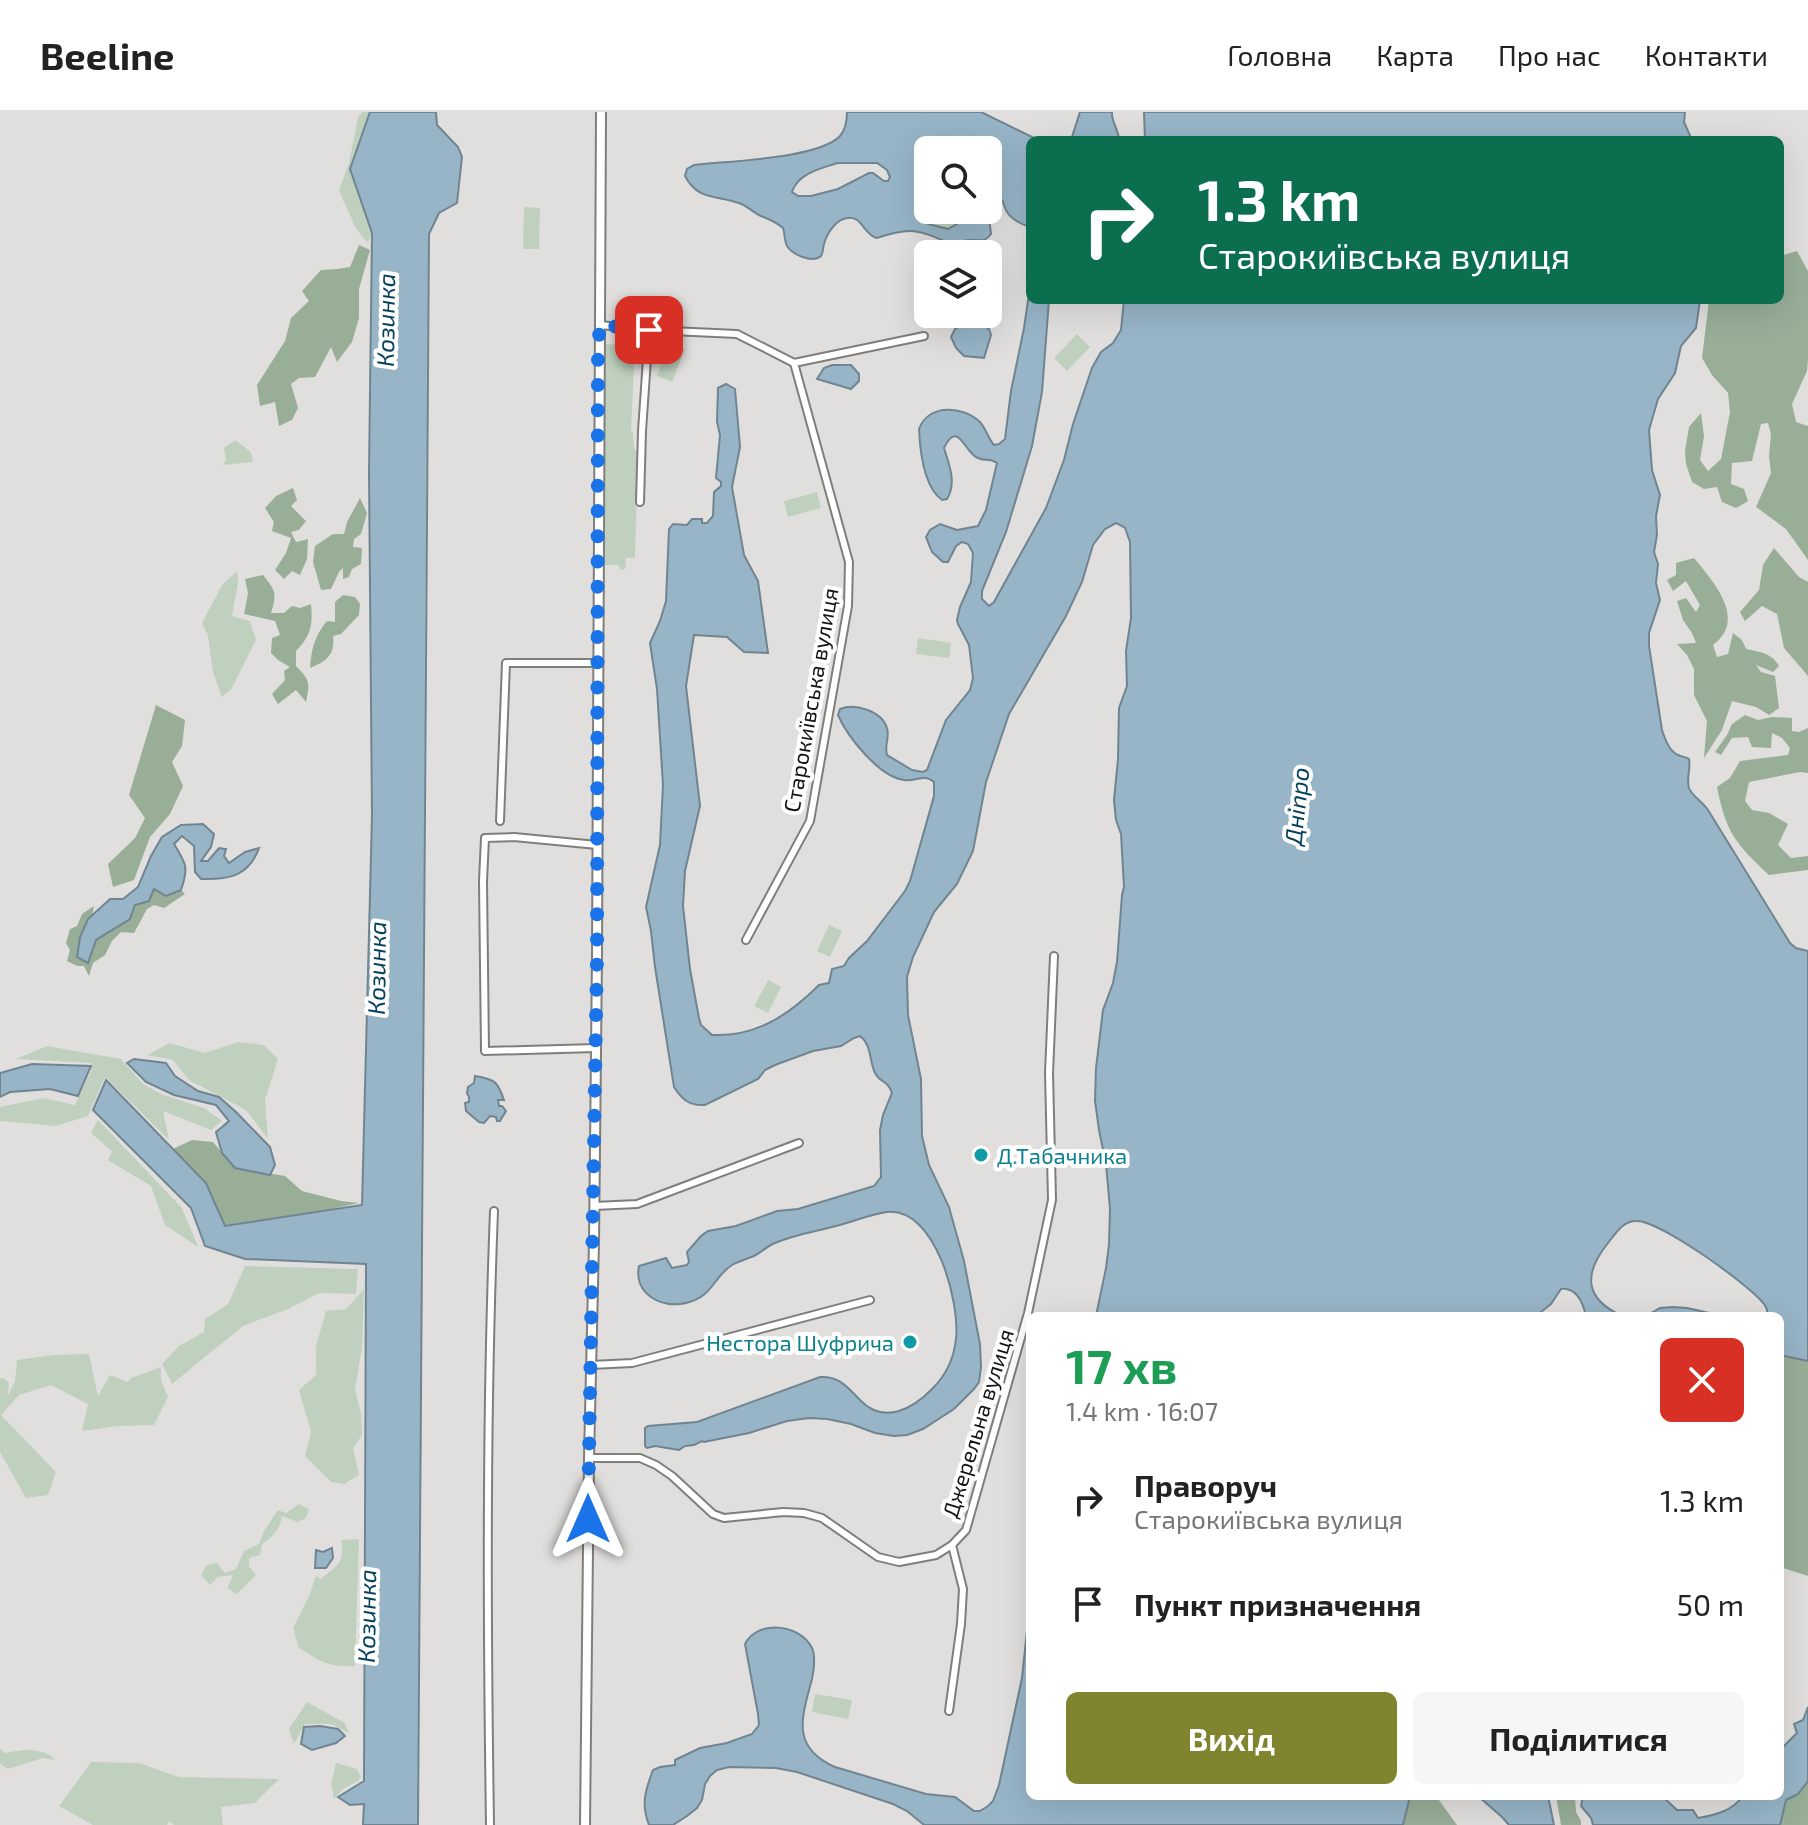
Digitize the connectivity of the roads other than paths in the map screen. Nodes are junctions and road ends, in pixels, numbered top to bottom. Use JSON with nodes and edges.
{"nodes":[{"id":1,"x":601,"y":112,"type":"edge"},
{"id":2,"x":600,"y":325,"type":"junction"},
{"id":3,"x":649,"y":330,"type":"junction"},
{"id":4,"x":924,"y":336,"type":"dead end"},
{"id":5,"x":794,"y":363,"type":"junction"},
{"id":6,"x":640,"y":502,"type":"dead end"},
{"id":7,"x":597,"y":663,"type":"junction"},
{"id":8,"x":500,"y":821,"type":"dead end"},
{"id":9,"x":597,"y":845,"type":"junction"},
{"id":10,"x":746,"y":940,"type":"dead end"},
{"id":11,"x":1054,"y":956,"type":"dead end"},
{"id":12,"x":596,"y":1048,"type":"junction"},
{"id":13,"x":799,"y":1143,"type":"dead end"},
{"id":14,"x":594,"y":1206,"type":"junction"},
{"id":15,"x":494,"y":1211,"type":"dead end"},
{"id":16,"x":870,"y":1300,"type":"dead end"},
{"id":17,"x":1028,"y":1312,"type":"edge"},
{"id":18,"x":1026,"y":1320,"type":"edge"},
{"id":19,"x":591,"y":1365,"type":"junction"},
{"id":20,"x":589,"y":1458,"type":"junction"},
{"id":21,"x":952,"y":1545,"type":"junction"},
{"id":22,"x":949,"y":1711,"type":"dead end"},
{"id":23,"x":490,"y":1825,"type":"edge"},
{"id":24,"x":585,"y":1825,"type":"edge"}],
"edges":[{"from":1,"to":2,"type":"street"},
{"from":2,"to":3,"type":"street"},
{"from":2,"to":7,"type":"street"},
{"from":3,"to":5,"type":"street"},
{"from":3,"to":6,"type":"street"},
{"from":4,"to":5,"type":"street"},
{"from":5,"to":10,"type":"street","name":"Старокиївська вулиця"},
{"from":7,"to":8,"type":"street"},
{"from":7,"to":9,"type":"street"},
{"from":9,"to":12,"type":"street"},
{"from":9,"to":12,"type":"street"},
{"from":11,"to":17,"type":"street","name":"Джерельна вулиця"},
{"from":12,"to":14,"type":"street"},
{"from":13,"to":14,"type":"street"},
{"from":14,"to":19,"type":"street"},
{"from":15,"to":23,"type":"street"},
{"from":16,"to":19,"type":"street"},
{"from":18,"to":21,"type":"street","name":"Джерельна вулиця"},
{"from":19,"to":20,"type":"street"},
{"from":20,"to":21,"type":"street","name":"Джерельна вулиця"},
{"from":20,"to":24,"type":"street"},
{"from":21,"to":22,"type":"street"}]}
